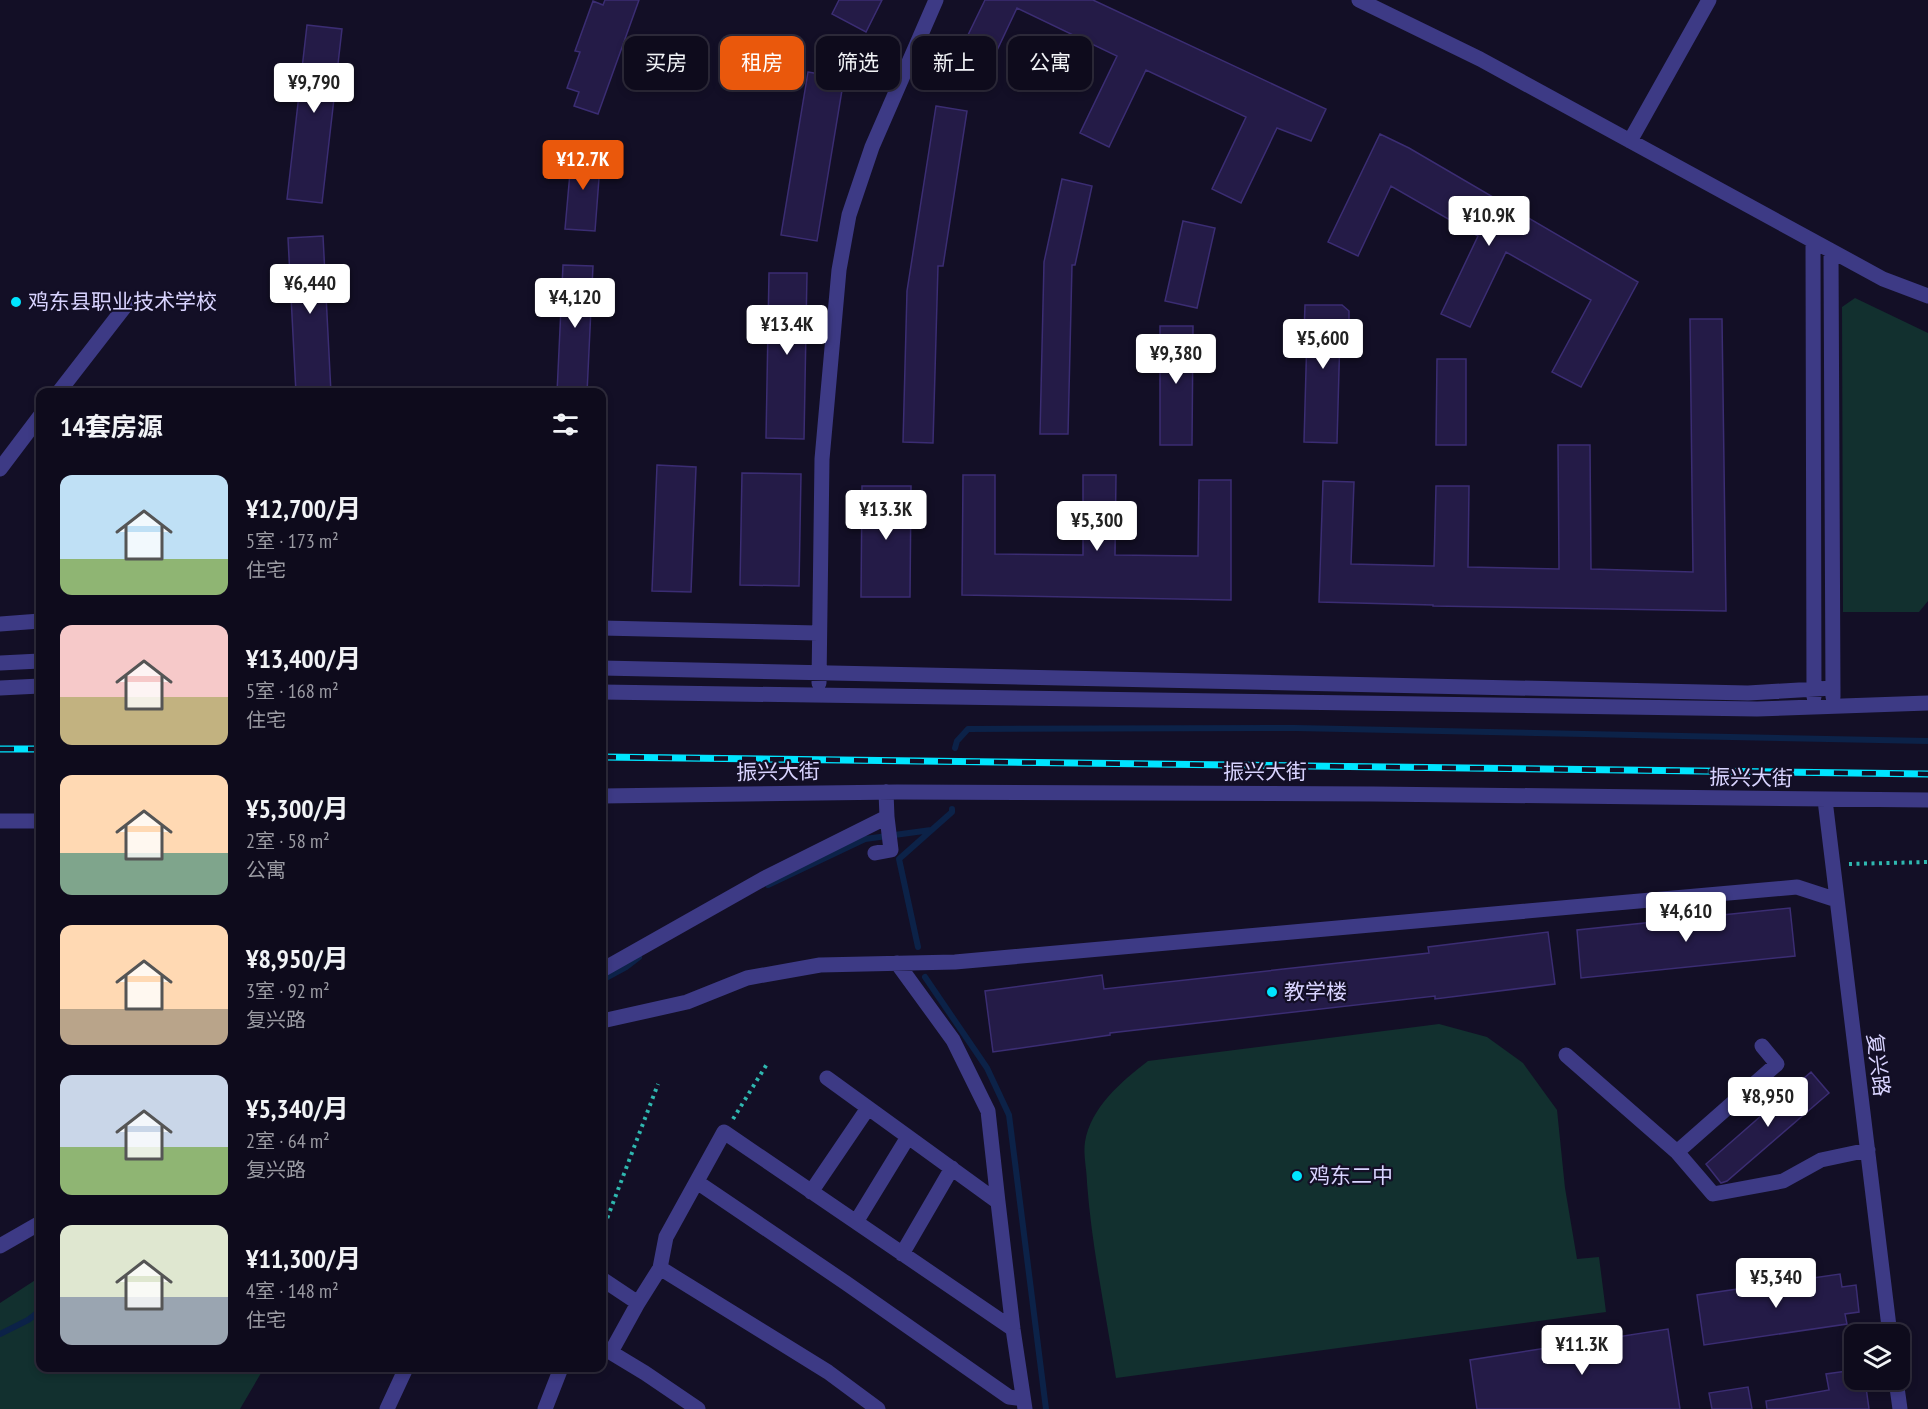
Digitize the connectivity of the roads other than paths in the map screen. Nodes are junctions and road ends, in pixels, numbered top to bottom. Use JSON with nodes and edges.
{"nodes":[{"id":1,"x":936,"y":0,"type":"edge"},
{"id":2,"x":1359,"y":0,"type":"edge"},
{"id":3,"x":1710,"y":0,"type":"edge"},
{"id":4,"x":1630,"y":141,"type":"junction"},
{"id":5,"x":1813,"y":241,"type":"junction"},
{"id":6,"x":1831,"y":251,"type":"junction"},
{"id":7,"x":1928,"y":296,"type":"edge"},
{"id":8,"x":127,"y":303,"type":"dead end"},
{"id":9,"x":62,"y":388,"type":"edge"},
{"id":10,"x":36,"y":421,"type":"edge"},
{"id":11,"x":0,"y":469,"type":"edge"},
{"id":12,"x":36,"y":621,"type":"edge"},
{"id":13,"x":0,"y":624,"type":"edge"},
{"id":14,"x":606,"y":628,"type":"edge"},
{"id":15,"x":818,"y":633,"type":"junction"},
{"id":16,"x":36,"y":662,"type":"edge"},
{"id":17,"x":0,"y":663,"type":"edge"},
{"id":18,"x":606,"y":668,"type":"edge"},
{"id":19,"x":36,"y":686,"type":"edge"},
{"id":20,"x":0,"y":688,"type":"edge"},
{"id":21,"x":1833,"y":688,"type":"junction"},
{"id":22,"x":606,"y":692,"type":"edge"},
{"id":23,"x":819,"y":695,"type":"junction"},
{"id":24,"x":1928,"y":703,"type":"edge"},
{"id":25,"x":1833,"y":706,"type":"junction"},
{"id":26,"x":1814,"y":707,"type":"junction"},
{"id":27,"x":886,"y":792,"type":"junction"},
{"id":28,"x":606,"y":796,"type":"edge"},
{"id":29,"x":1825,"y":800,"type":"junction"},
{"id":30,"x":1928,"y":800,"type":"edge"},
{"id":31,"x":888,"y":817,"type":"junction"},
{"id":32,"x":0,"y":821,"type":"edge"},
{"id":33,"x":36,"y":821,"type":"edge"},
{"id":34,"x":875,"y":853,"type":"dead end"},
{"id":35,"x":1837,"y":900,"type":"junction"},
{"id":36,"x":897,"y":963,"type":"junction"},
{"id":37,"x":606,"y":968,"type":"edge"},
{"id":38,"x":606,"y":1020,"type":"edge"},
{"id":39,"x":1762,"y":1046,"type":"dead end"},
{"id":40,"x":1566,"y":1055,"type":"dead end"},
{"id":41,"x":827,"y":1078,"type":"dead end"},
{"id":42,"x":868,"y":1108,"type":"junction"},
{"id":43,"x":908,"y":1137,"type":"junction"},
{"id":44,"x":1868,"y":1150,"type":"junction"},
{"id":45,"x":1677,"y":1152,"type":"junction"},
{"id":46,"x":952,"y":1168,"type":"junction"},
{"id":47,"x":696,"y":1182,"type":"junction"},
{"id":48,"x":811,"y":1192,"type":"junction"},
{"id":49,"x":998,"y":1202,"type":"junction"},
{"id":50,"x":856,"y":1222,"type":"junction"},
{"id":51,"x":36,"y":1224,"type":"edge"},
{"id":52,"x":0,"y":1246,"type":"edge"},
{"id":53,"x":902,"y":1254,"type":"junction"},
{"id":54,"x":660,"y":1268,"type":"junction"},
{"id":55,"x":606,"y":1282,"type":"edge"},
{"id":56,"x":638,"y":1303,"type":"junction"},
{"id":57,"x":1889,"y":1324,"type":"edge"},
{"id":58,"x":1013,"y":1329,"type":"junction"},
{"id":59,"x":606,"y":1349,"type":"edge"},
{"id":60,"x":404,"y":1372,"type":"edge"},
{"id":61,"x":559,"y":1372,"type":"edge"},
{"id":62,"x":1897,"y":1390,"type":"edge"},
{"id":63,"x":1024,"y":1404,"type":"edge"},
{"id":64,"x":387,"y":1409,"type":"edge"},
{"id":65,"x":545,"y":1409,"type":"edge"},
{"id":66,"x":698,"y":1409,"type":"edge"},
{"id":67,"x":878,"y":1409,"type":"edge"},
{"id":68,"x":1900,"y":1409,"type":"edge"}],
"edges":[{"from":1,"to":15,"type":"street"},
{"from":2,"to":4,"type":"street"},
{"from":3,"to":4,"type":"street"},
{"from":4,"to":5,"type":"street"},
{"from":5,"to":6,"type":"street"},
{"from":5,"to":26,"type":"street"},
{"from":6,"to":7,"type":"street"},
{"from":6,"to":21,"type":"street"},
{"from":8,"to":9,"type":"street"},
{"from":10,"to":11,"type":"street"},
{"from":12,"to":13,"type":"street"},
{"from":14,"to":15,"type":"street"},
{"from":15,"to":23,"type":"street"},
{"from":16,"to":17,"type":"street"},
{"from":18,"to":21,"type":"street"},
{"from":19,"to":20,"type":"street"},
{"from":21,"to":25,"type":"street"},
{"from":22,"to":23,"type":"street"},
{"from":23,"to":26,"type":"street"},
{"from":24,"to":25,"type":"street"},
{"from":25,"to":26,"type":"street"},
{"from":27,"to":28,"type":"street","name":"振兴大街"},
{"from":27,"to":29,"type":"street","name":"振兴大街"},
{"from":27,"to":31,"type":"street"},
{"from":29,"to":30,"type":"street","name":"振兴大街"},
{"from":29,"to":35,"type":"street","name":"复兴路"},
{"from":31,"to":34,"type":"street"},
{"from":31,"to":37,"type":"street"},
{"from":32,"to":33,"type":"street"},
{"from":35,"to":36,"type":"street"},
{"from":35,"to":44,"type":"street","name":"复兴路"},
{"from":36,"to":38,"type":"street"},
{"from":36,"to":49,"type":"street"},
{"from":39,"to":45,"type":"street"},
{"from":40,"to":45,"type":"street"},
{"from":41,"to":42,"type":"street"},
{"from":42,"to":43,"type":"street"},
{"from":42,"to":48,"type":"street"},
{"from":43,"to":46,"type":"street"},
{"from":43,"to":50,"type":"street"},
{"from":44,"to":45,"type":"street"},
{"from":44,"to":57,"type":"street","name":"复兴路"},
{"from":46,"to":49,"type":"street"},
{"from":46,"to":53,"type":"street"},
{"from":47,"to":48,"type":"street"},
{"from":47,"to":54,"type":"street"},
{"from":47,"to":63,"type":"street"},
{"from":48,"to":50,"type":"street"},
{"from":49,"to":58,"type":"street"},
{"from":50,"to":53,"type":"street"},
{"from":51,"to":52,"type":"street"},
{"from":53,"to":58,"type":"street"},
{"from":54,"to":56,"type":"street"},
{"from":54,"to":67,"type":"street"},
{"from":55,"to":56,"type":"street"},
{"from":56,"to":59,"type":"street"},
{"from":58,"to":63,"type":"street"},
{"from":59,"to":66,"type":"street"},
{"from":60,"to":64,"type":"street"},
{"from":61,"to":65,"type":"street"},
{"from":62,"to":68,"type":"street"}]}
